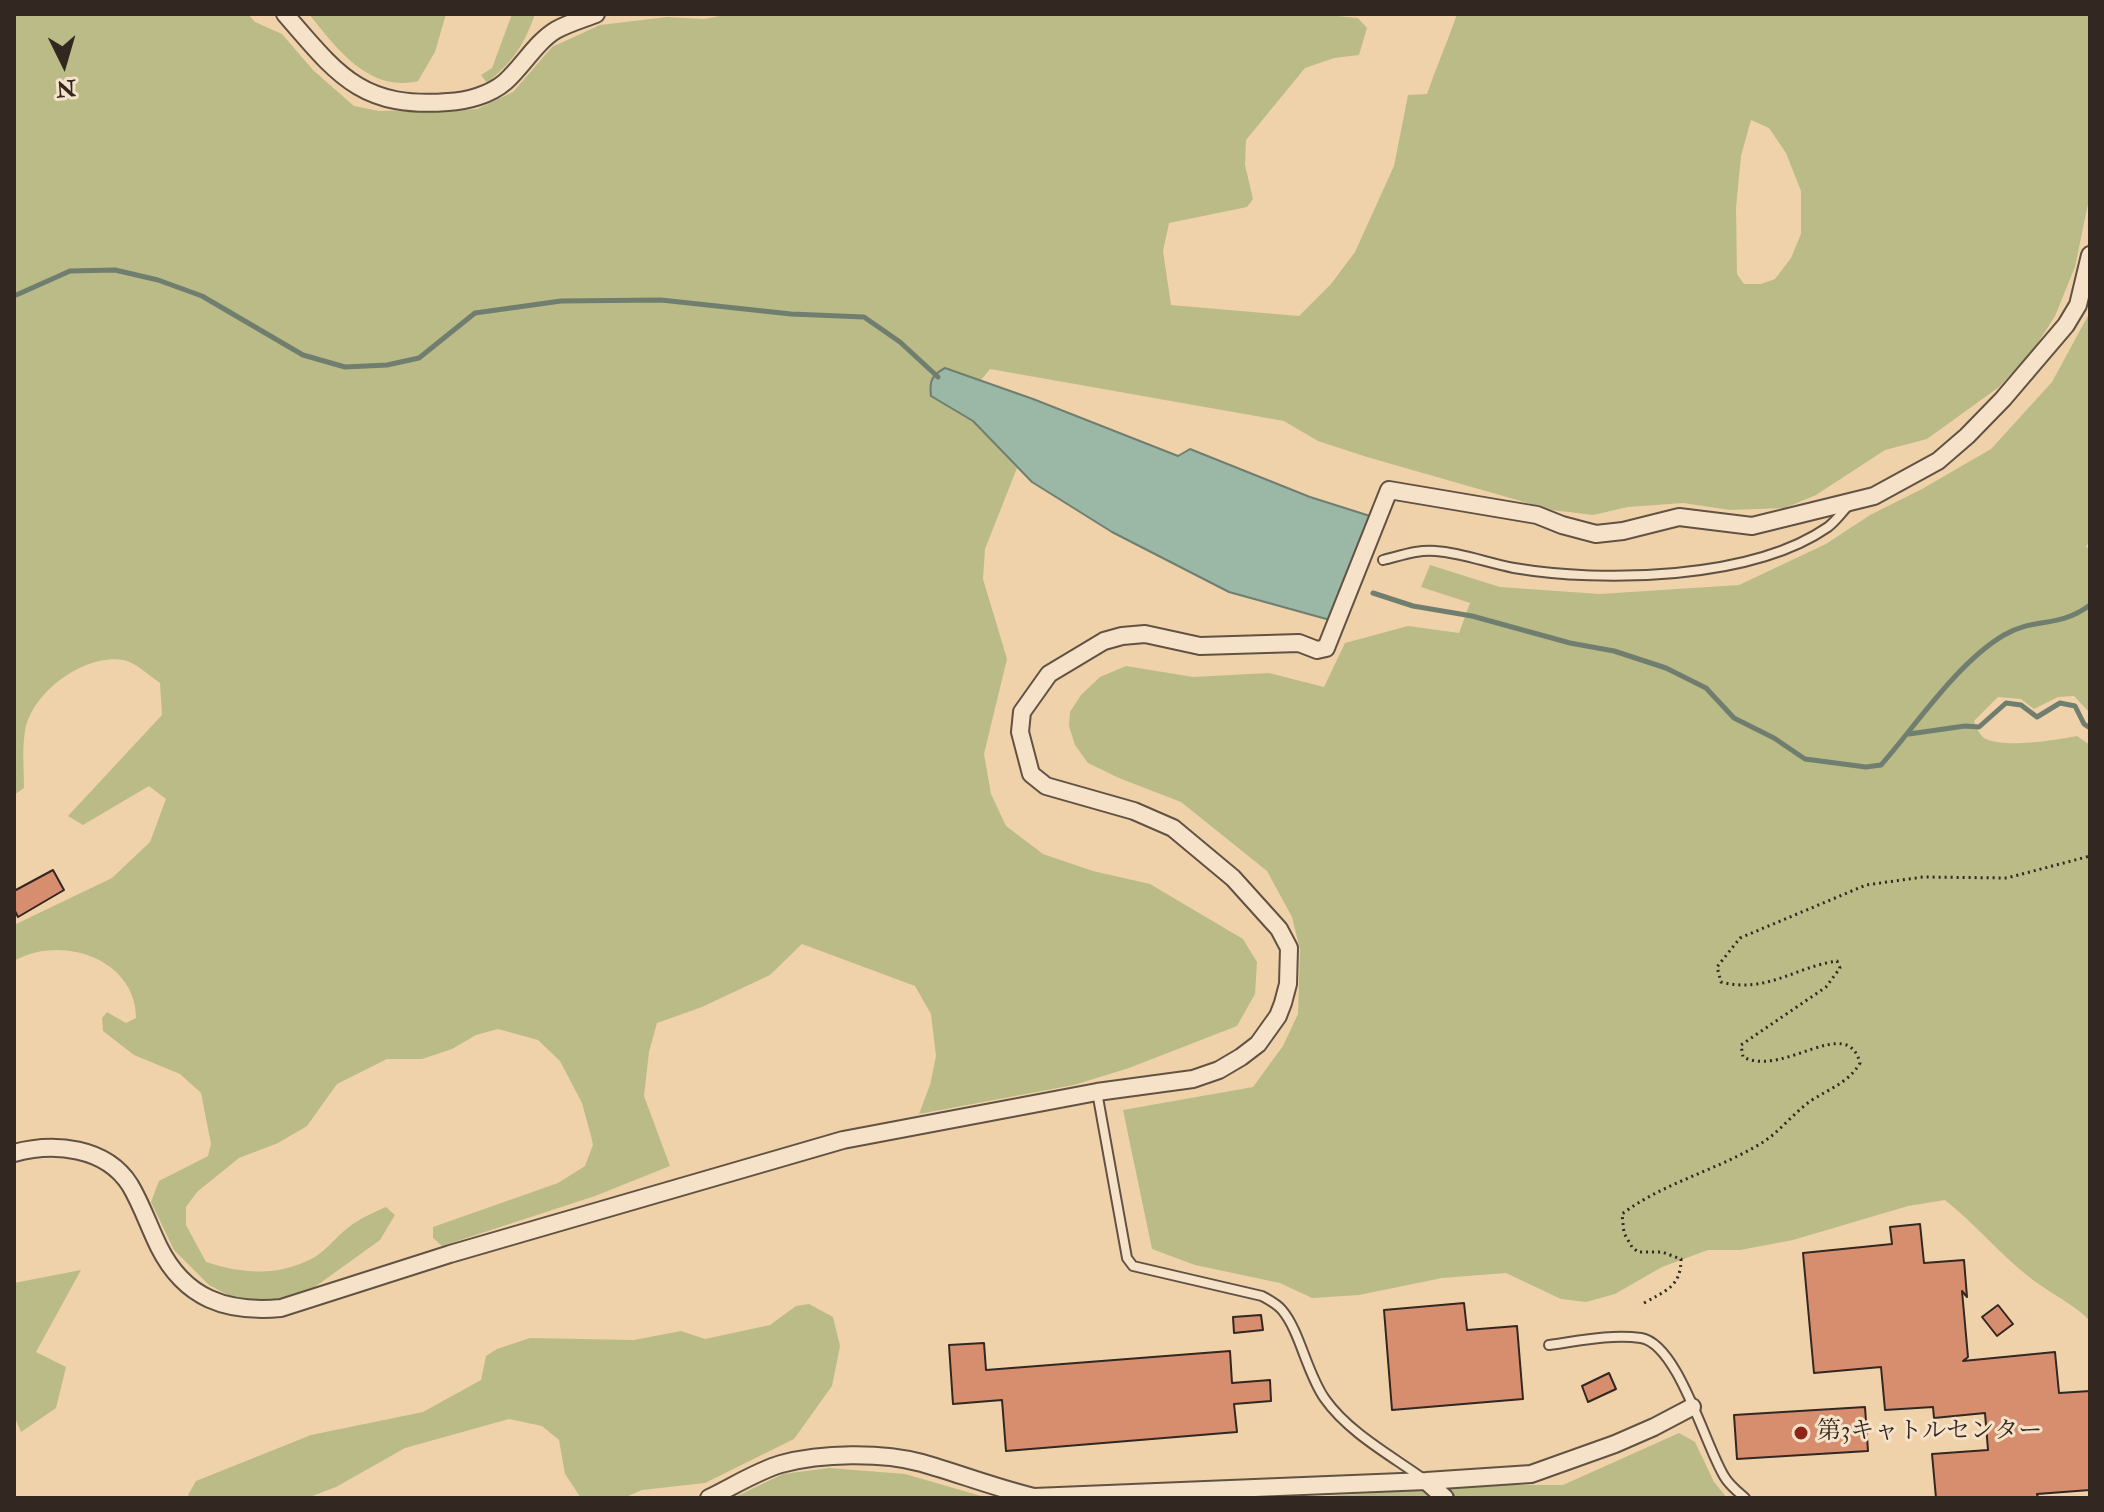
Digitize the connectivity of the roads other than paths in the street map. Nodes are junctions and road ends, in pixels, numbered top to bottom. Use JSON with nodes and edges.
{"nodes":[{"id":1,"x":285,"y":14,"type":"edge"},
{"id":2,"x":596,"y":14,"type":"edge"},
{"id":3,"x":2090,"y":255,"type":"edge"},
{"id":4,"x":1851,"y":503,"type":"junction"},
{"id":5,"x":1383,"y":560,"type":"dead end"},
{"id":6,"x":1097,"y":1092,"type":"junction"},
{"id":7,"x":14,"y":1153,"type":"edge"},
{"id":8,"x":1549,"y":1345,"type":"dead end"},
{"id":9,"x":1692,"y":1407,"type":"junction"},
{"id":10,"x":1426,"y":1481,"type":"junction"},
{"id":11,"x":709,"y":1498,"type":"edge"},
{"id":12,"x":1445,"y":1498,"type":"edge"},
{"id":13,"x":1745,"y":1498,"type":"edge"}],
"edges":[{"from":1,"to":2,"type":"street"},
{"from":3,"to":4,"type":"street"},
{"from":4,"to":5,"type":"lane"},
{"from":4,"to":6,"type":"street"},
{"from":6,"to":7,"type":"street"},
{"from":6,"to":10,"type":"lane"},
{"from":8,"to":9,"type":"lane"},
{"from":9,"to":10,"type":"street"},
{"from":9,"to":13,"type":"lane"},
{"from":10,"to":11,"type":"street"},
{"from":10,"to":12,"type":"street"}]}
